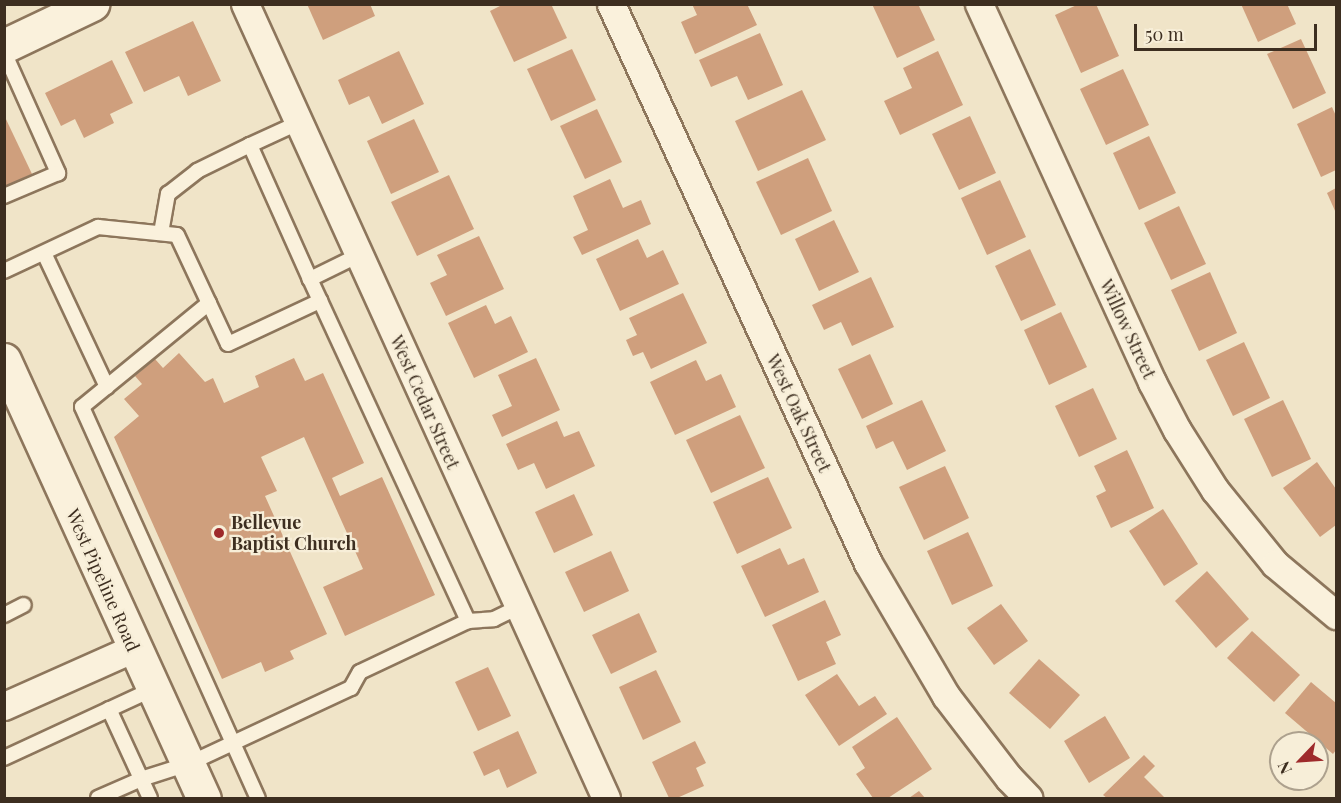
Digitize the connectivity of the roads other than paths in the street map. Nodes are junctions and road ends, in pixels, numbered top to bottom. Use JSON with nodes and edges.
{"nodes":[{"id":1,"x":92,"y":4,"type":"edge"},
{"id":2,"x":245,"y":4,"type":"edge"},
{"id":3,"x":611,"y":4,"type":"edge"},
{"id":4,"x":979,"y":4,"type":"edge"},
{"id":5,"x":4,"y":45,"type":"edge"},
{"id":6,"x":4,"y":52,"type":"edge"},
{"id":7,"x":298,"y":123,"type":"junction"},
{"id":8,"x":250,"y":145,"type":"junction"},
{"id":9,"x":4,"y":196,"type":"edge"},
{"id":10,"x":161,"y":233,"type":"junction"},
{"id":11,"x":44,"y":253,"type":"junction"},
{"id":12,"x":359,"y":255,"type":"junction"},
{"id":13,"x":4,"y":271,"type":"edge"},
{"id":14,"x":309,"y":279,"type":"junction"},
{"id":15,"x":320,"y":301,"type":"junction"},
{"id":16,"x":209,"y":303,"type":"junction"},
{"id":17,"x":4,"y":360,"type":"edge"},
{"id":18,"x":107,"y":387,"type":"junction"},
{"id":19,"x":24,"y":605,"type":"dead end"},
{"id":20,"x":519,"y":608,"type":"junction"},
{"id":21,"x":4,"y":615,"type":"edge"},
{"id":22,"x":1336,"y":615,"type":"edge"},
{"id":23,"x":468,"y":621,"type":"junction"},
{"id":24,"x":134,"y":648,"type":"junction"},
{"id":25,"x":153,"y":689,"type":"junction"},
{"id":26,"x":4,"y":706,"type":"edge"},
{"id":27,"x":109,"y":709,"type":"junction"},
{"id":28,"x":234,"y":742,"type":"junction"},
{"id":29,"x":4,"y":758,"type":"edge"},
{"id":30,"x":188,"y":764,"type":"junction"},
{"id":31,"x":141,"y":779,"type":"junction"},
{"id":32,"x":98,"y":798,"type":"edge"},
{"id":33,"x":150,"y":798,"type":"edge"},
{"id":34,"x":204,"y":798,"type":"edge"},
{"id":35,"x":258,"y":798,"type":"edge"},
{"id":36,"x":606,"y":798,"type":"edge"},
{"id":37,"x":1028,"y":798,"type":"edge"}],
"edges":[{"from":1,"to":5,"type":"main road"},
{"from":2,"to":7,"type":"street","name":"West Cedar Street"},
{"from":3,"to":37,"type":"street","name":"West Oak Street"},
{"from":4,"to":22,"type":"street","name":"Willow Street"},
{"from":6,"to":9,"type":"lane"},
{"from":7,"to":8,"type":"lane"},
{"from":7,"to":12,"type":"street","name":"West Cedar Street"},
{"from":8,"to":10,"type":"lane"},
{"from":8,"to":14,"type":"lane"},
{"from":10,"to":11,"type":"lane"},
{"from":10,"to":16,"type":"lane"},
{"from":11,"to":13,"type":"lane"},
{"from":11,"to":18,"type":"lane"},
{"from":12,"to":14,"type":"lane"},
{"from":12,"to":20,"type":"street","name":"West Cedar Street"},
{"from":14,"to":15,"type":"lane"},
{"from":15,"to":16,"type":"lane"},
{"from":15,"to":23,"type":"lane"},
{"from":16,"to":18,"type":"lane"},
{"from":17,"to":24,"type":"main road","name":"West Pipeline Road"},
{"from":18,"to":28,"type":"lane"},
{"from":19,"to":21,"type":"lane"},
{"from":20,"to":23,"type":"lane"},
{"from":20,"to":36,"type":"street","name":"West Cedar Street"},
{"from":23,"to":28,"type":"lane"},
{"from":24,"to":25,"type":"main road","name":"West Pipeline Road"},
{"from":24,"to":26,"type":"street"},
{"from":25,"to":27,"type":"lane"},
{"from":25,"to":30,"type":"main road","name":"West Pipeline Road"},
{"from":27,"to":29,"type":"lane"},
{"from":27,"to":31,"type":"lane"},
{"from":28,"to":30,"type":"lane"},
{"from":28,"to":35,"type":"lane"},
{"from":30,"to":31,"type":"lane"},
{"from":30,"to":34,"type":"main road","name":"West Pipeline Road"},
{"from":31,"to":32,"type":"lane"},
{"from":31,"to":33,"type":"lane"}]}
